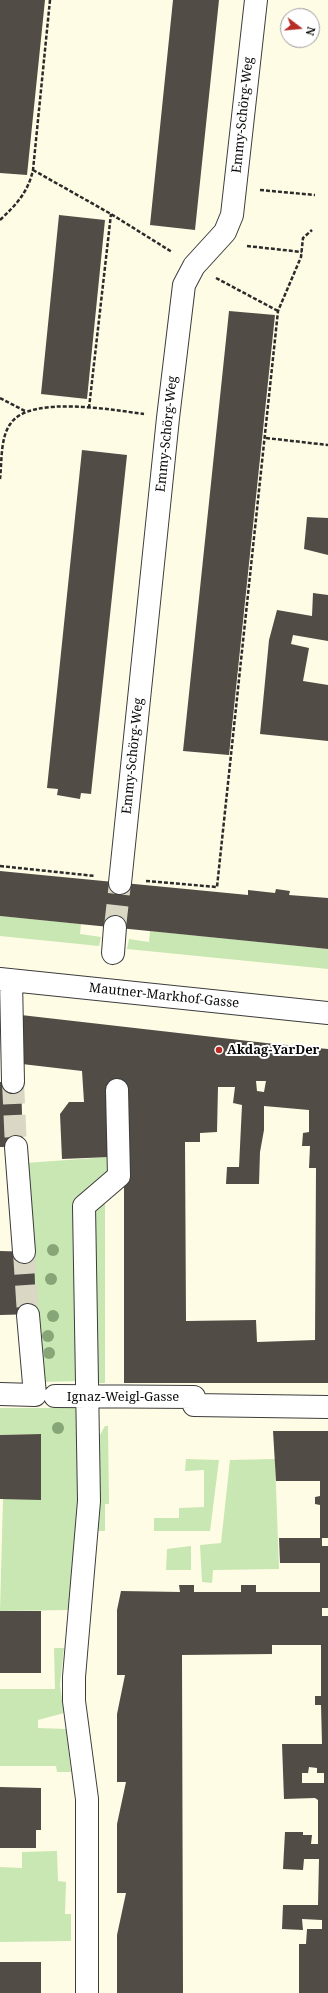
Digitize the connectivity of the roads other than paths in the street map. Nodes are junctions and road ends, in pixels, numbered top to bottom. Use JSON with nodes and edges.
{"nodes":[{"id":1,"x":256,"y":0,"type":"edge"},
{"id":2,"x":120,"y":880,"type":"tunnel mouth"},
{"id":3,"x":115,"y":927,"type":"tunnel mouth"},
{"id":4,"x":112,"y":953,"type":"dead end"},
{"id":5,"x":6,"y":979,"type":"edge"},
{"id":6,"x":328,"y":1013,"type":"edge"},
{"id":7,"x":13,"y":1082,"type":"tunnel mouth"},
{"id":8,"x":117,"y":1090,"type":"dead end"},
{"id":9,"x":16,"y":1147,"type":"tunnel mouth"},
{"id":10,"x":24,"y":1252,"type":"tunnel mouth"},
{"id":11,"x":28,"y":1314,"type":"tunnel mouth"},
{"id":12,"x":0,"y":1394,"type":"edge"},
{"id":13,"x":45,"y":1395,"type":"junction"},
{"id":14,"x":88,"y":1397,"type":"junction"},
{"id":15,"x":328,"y":1407,"type":"edge"},
{"id":16,"x":87,"y":1993,"type":"edge"}],
"edges":[{"from":1,"to":2,"type":"street","name":"Emmy-Schörg-Weg"},
{"from":3,"to":4,"type":"street"},
{"from":5,"to":6,"type":"street","name":"Mautner-Markhof-Gasse"},
{"from":5,"to":7,"type":"street"},
{"from":8,"to":14,"type":"street"},
{"from":9,"to":10,"type":"street"},
{"from":11,"to":13,"type":"street"},
{"from":12,"to":13,"type":"street","name":"Ignaz-Weigl-Gasse"},
{"from":13,"to":14,"type":"street","name":"Ignaz-Weigl-Gasse"},
{"from":14,"to":15,"type":"street","name":"Ignaz-Weigl-Gasse"},
{"from":14,"to":16,"type":"street"}]}
